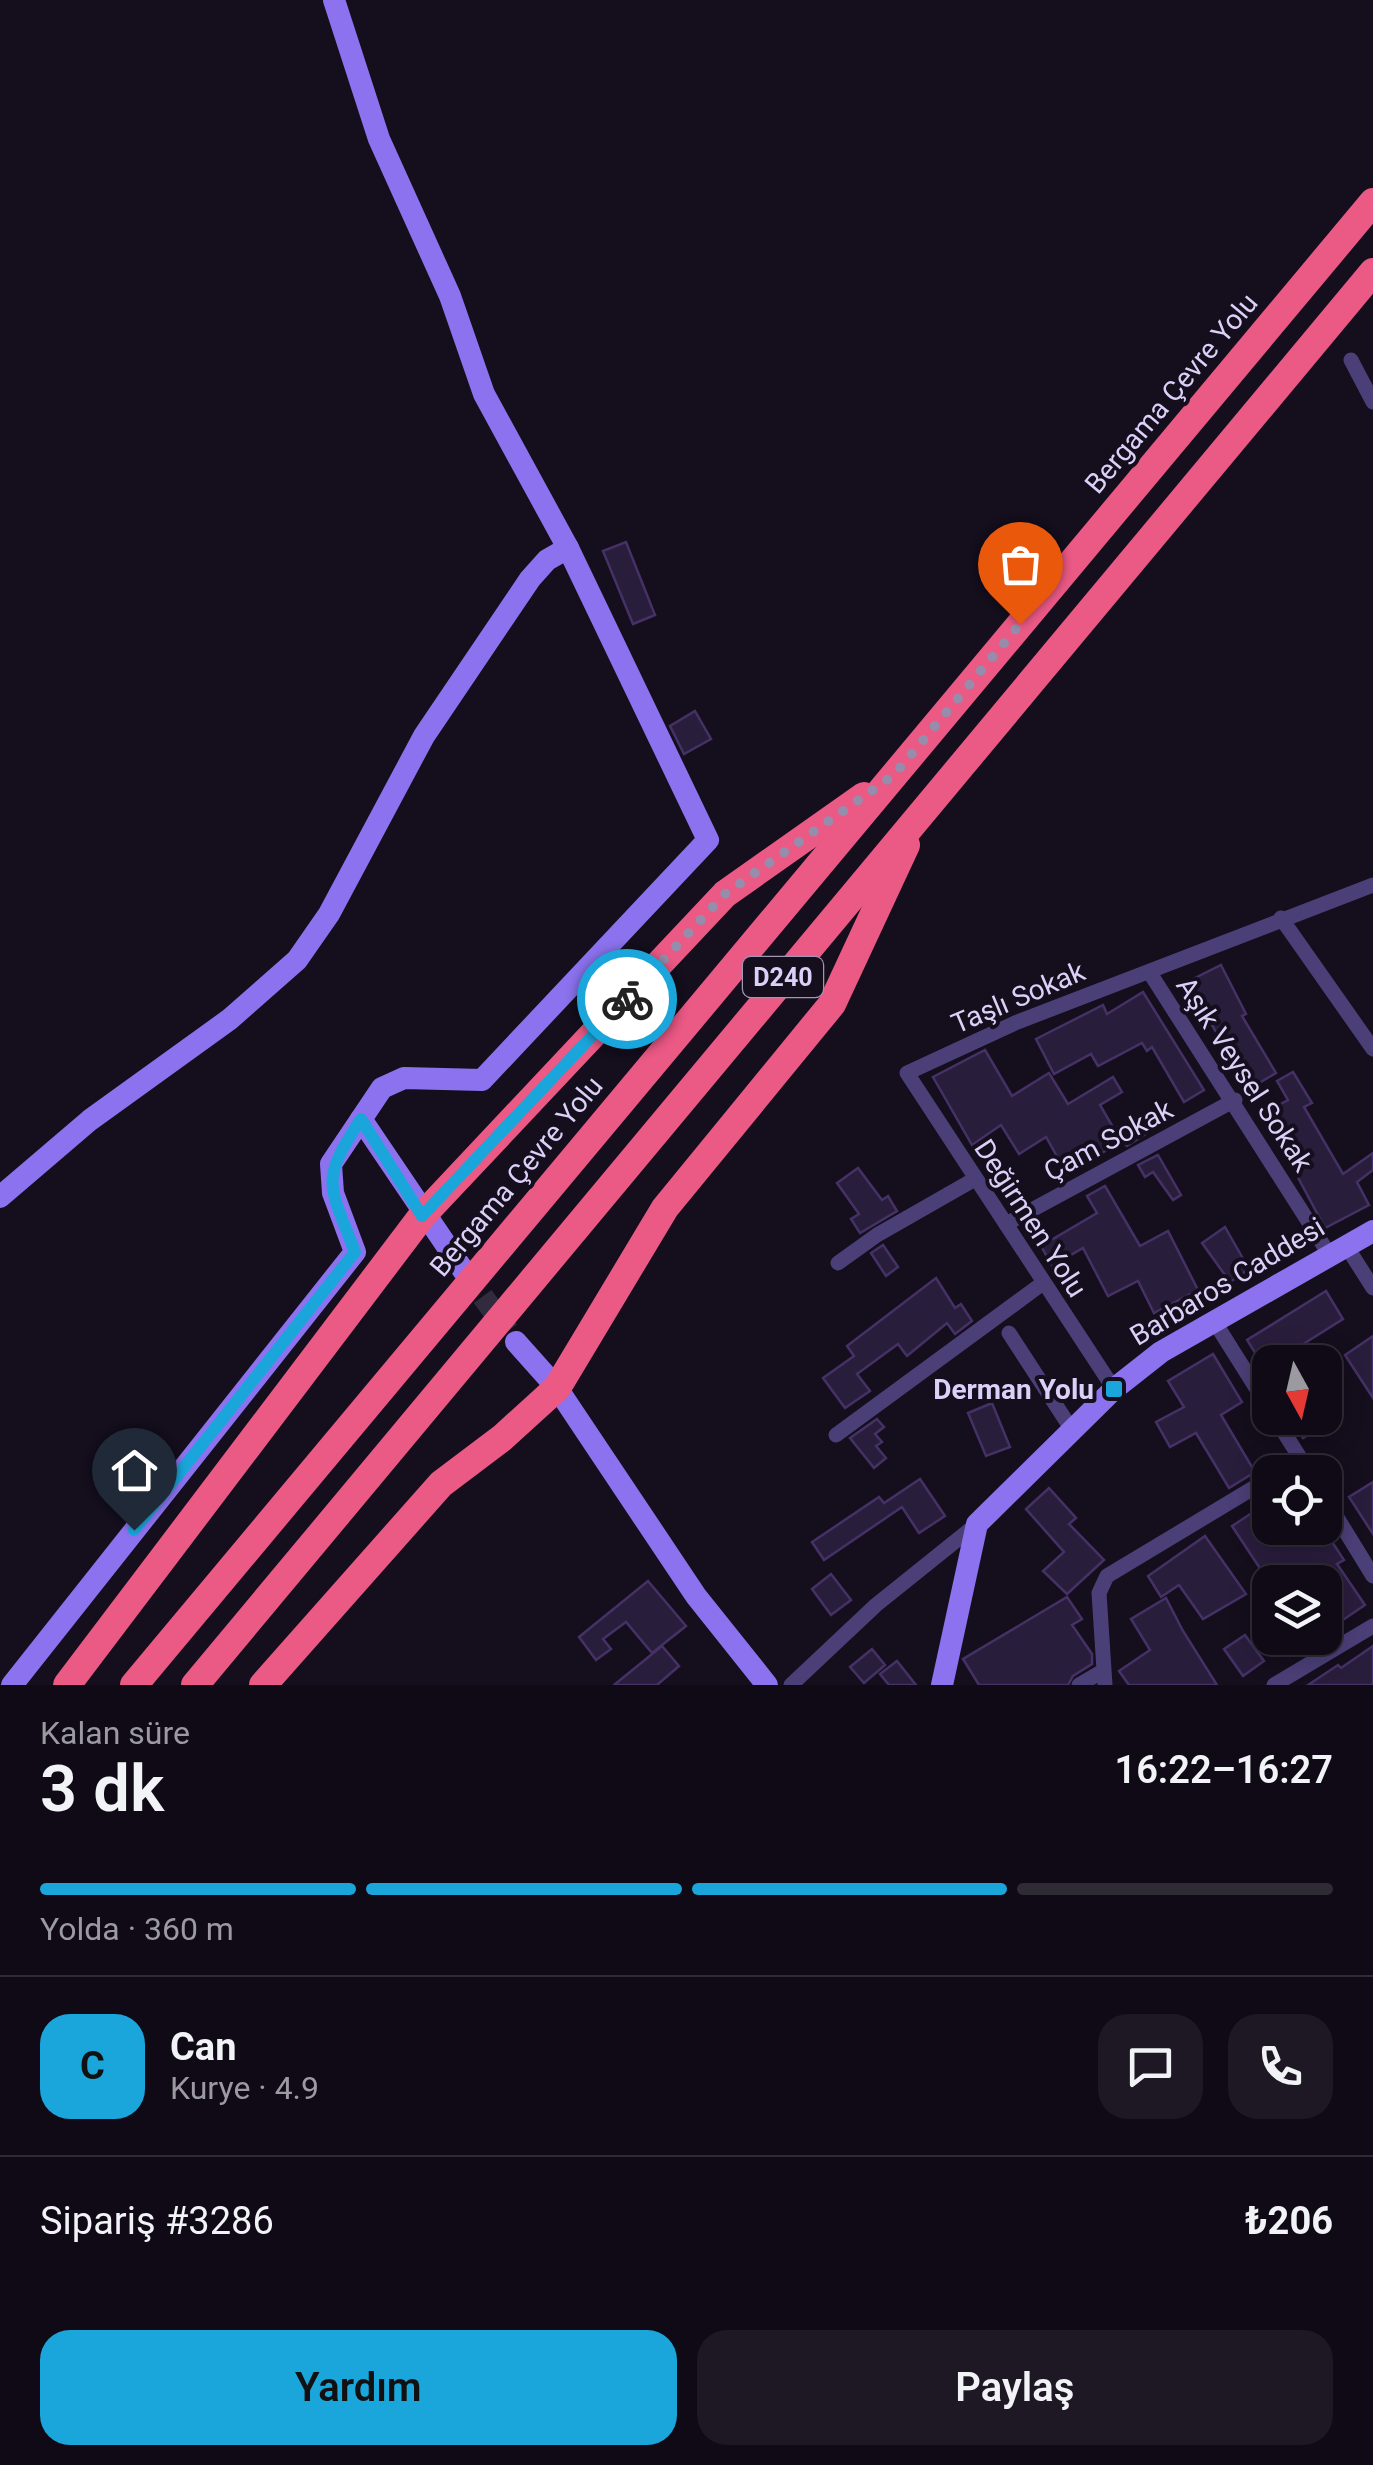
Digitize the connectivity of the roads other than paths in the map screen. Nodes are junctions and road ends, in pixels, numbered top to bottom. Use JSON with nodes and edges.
{"nodes":[{"id":1,"x":334,"y":0,"type":"edge"},
{"id":2,"x":1373,"y":202,"type":"edge"},
{"id":3,"x":1373,"y":272,"type":"edge"},
{"id":4,"x":1350,"y":360,"type":"dead end"},
{"id":5,"x":1373,"y":402,"type":"edge"},
{"id":6,"x":568,"y":548,"type":"junction"},
{"id":7,"x":894,"y":775,"type":"junction"},
{"id":8,"x":924,"y":808,"type":"junction"},
{"id":9,"x":1373,"y":885,"type":"edge"},
{"id":10,"x":1281,"y":918,"type":"junction"},
{"id":11,"x":1150,"y":973,"type":"junction"},
{"id":12,"x":1373,"y":1049,"type":"edge"},
{"id":13,"x":907,"y":1073,"type":"joint"},
{"id":14,"x":1234,"y":1100,"type":"junction"},
{"id":15,"x":361,"y":1119,"type":"junction"},
{"id":16,"x":975,"y":1180,"type":"junction"},
{"id":17,"x":0,"y":1197,"type":"edge"},
{"id":18,"x":422,"y":1216,"type":"junction"},
{"id":19,"x":1006,"y":1224,"type":"junction"},
{"id":20,"x":1373,"y":1231,"type":"edge"},
{"id":21,"x":1337,"y":1249,"type":"junction"},
{"id":22,"x":838,"y":1263,"type":"dead end"},
{"id":23,"x":463,"y":1270,"type":"tunnel mouth"},
{"id":24,"x":1043,"y":1283,"type":"junction"},
{"id":25,"x":1373,"y":1288,"type":"edge"},
{"id":26,"x":1214,"y":1321,"type":"junction"},
{"id":27,"x":1009,"y":1333,"type":"dead end"},
{"id":28,"x":516,"y":1342,"type":"tunnel mouth"},
{"id":29,"x":1252,"y":1381,"type":"edge"},
{"id":30,"x":557,"y":1388,"type":"junction"},
{"id":31,"x":1114,"y":1390,"type":"junction"},
{"id":32,"x":1074,"y":1433,"type":"junction"},
{"id":33,"x":836,"y":1434,"type":"dead end"},
{"id":34,"x":1252,"y":1489,"type":"edge"},
{"id":35,"x":977,"y":1524,"type":"junction"},
{"id":36,"x":1342,"y":1526,"type":"edge"},
{"id":37,"x":1373,"y":1576,"type":"edge"},
{"id":38,"x":1373,"y":1626,"type":"edge"},
{"id":39,"x":1104,"y":1678,"type":"edge"},
{"id":40,"x":12,"y":1685,"type":"edge"},
{"id":41,"x":67,"y":1685,"type":"edge"},
{"id":42,"x":134,"y":1685,"type":"edge"},
{"id":43,"x":195,"y":1685,"type":"edge"},
{"id":44,"x":263,"y":1685,"type":"edge"},
{"id":45,"x":768,"y":1685,"type":"edge"},
{"id":46,"x":791,"y":1685,"type":"edge"},
{"id":47,"x":942,"y":1685,"type":"edge"},
{"id":48,"x":1079,"y":1685,"type":"edge"},
{"id":49,"x":1274,"y":1685,"type":"edge"}],
"edges":[{"from":1,"to":6,"type":"street"},
{"from":2,"to":7,"type":"highway","name":"Bergama Çevre Yolu","number":"D240"},
{"from":3,"to":8,"type":"highway","number":"D240"},
{"from":4,"to":5,"type":"street"},
{"from":6,"to":15,"type":"street"},
{"from":6,"to":17,"type":"street"},
{"from":7,"to":18,"type":"highway"},
{"from":7,"to":42,"type":"highway","name":"Bergama Çevre Yolu","number":"D240"},
{"from":8,"to":30,"type":"highway"},
{"from":8,"to":43,"type":"highway","number":"D240"},
{"from":9,"to":10,"type":"street","name":"Taşlı Sokak"},
{"from":10,"to":11,"type":"street","name":"Taşlı Sokak"},
{"from":10,"to":12,"type":"street"},
{"from":11,"to":13,"type":"street","name":"Taşlı Sokak"},
{"from":11,"to":14,"type":"street","name":"Aşık Veysel Sokak"},
{"from":13,"to":16,"type":"street","name":"Değirmen Yolu"},
{"from":14,"to":19,"type":"street","name":"Çam Sokak"},
{"from":14,"to":21,"type":"street","name":"Aşık Veysel Sokak"},
{"from":15,"to":18,"type":"street"},
{"from":15,"to":40,"type":"street"},
{"from":16,"to":19,"type":"street","name":"Değirmen Yolu"},
{"from":16,"to":22,"type":"street"},
{"from":18,"to":23,"type":"street"},
{"from":18,"to":41,"type":"highway"},
{"from":19,"to":24,"type":"street","name":"Değirmen Yolu"},
{"from":20,"to":21,"type":"street","name":"Barbaros Caddesi"},
{"from":21,"to":25,"type":"street","name":"Aşık Veysel Sokak"},
{"from":21,"to":26,"type":"street","name":"Barbaros Caddesi"},
{"from":24,"to":31,"type":"street","name":"Değirmen Yolu"},
{"from":24,"to":33,"type":"street"},
{"from":26,"to":29,"type":"street"},
{"from":26,"to":31,"type":"street","name":"Barbaros Caddesi"},
{"from":27,"to":32,"type":"street"},
{"from":28,"to":30,"type":"street"},
{"from":30,"to":44,"type":"highway"},
{"from":30,"to":45,"type":"street"},
{"from":31,"to":32,"type":"street","name":"Barbaros Caddesi"},
{"from":32,"to":35,"type":"street","name":"Barbaros Caddesi"},
{"from":34,"to":39,"type":"street"},
{"from":35,"to":46,"type":"street"},
{"from":35,"to":47,"type":"street"},
{"from":36,"to":37,"type":"street"},
{"from":38,"to":49,"type":"street"},
{"from":39,"to":48,"type":"street"}]}
